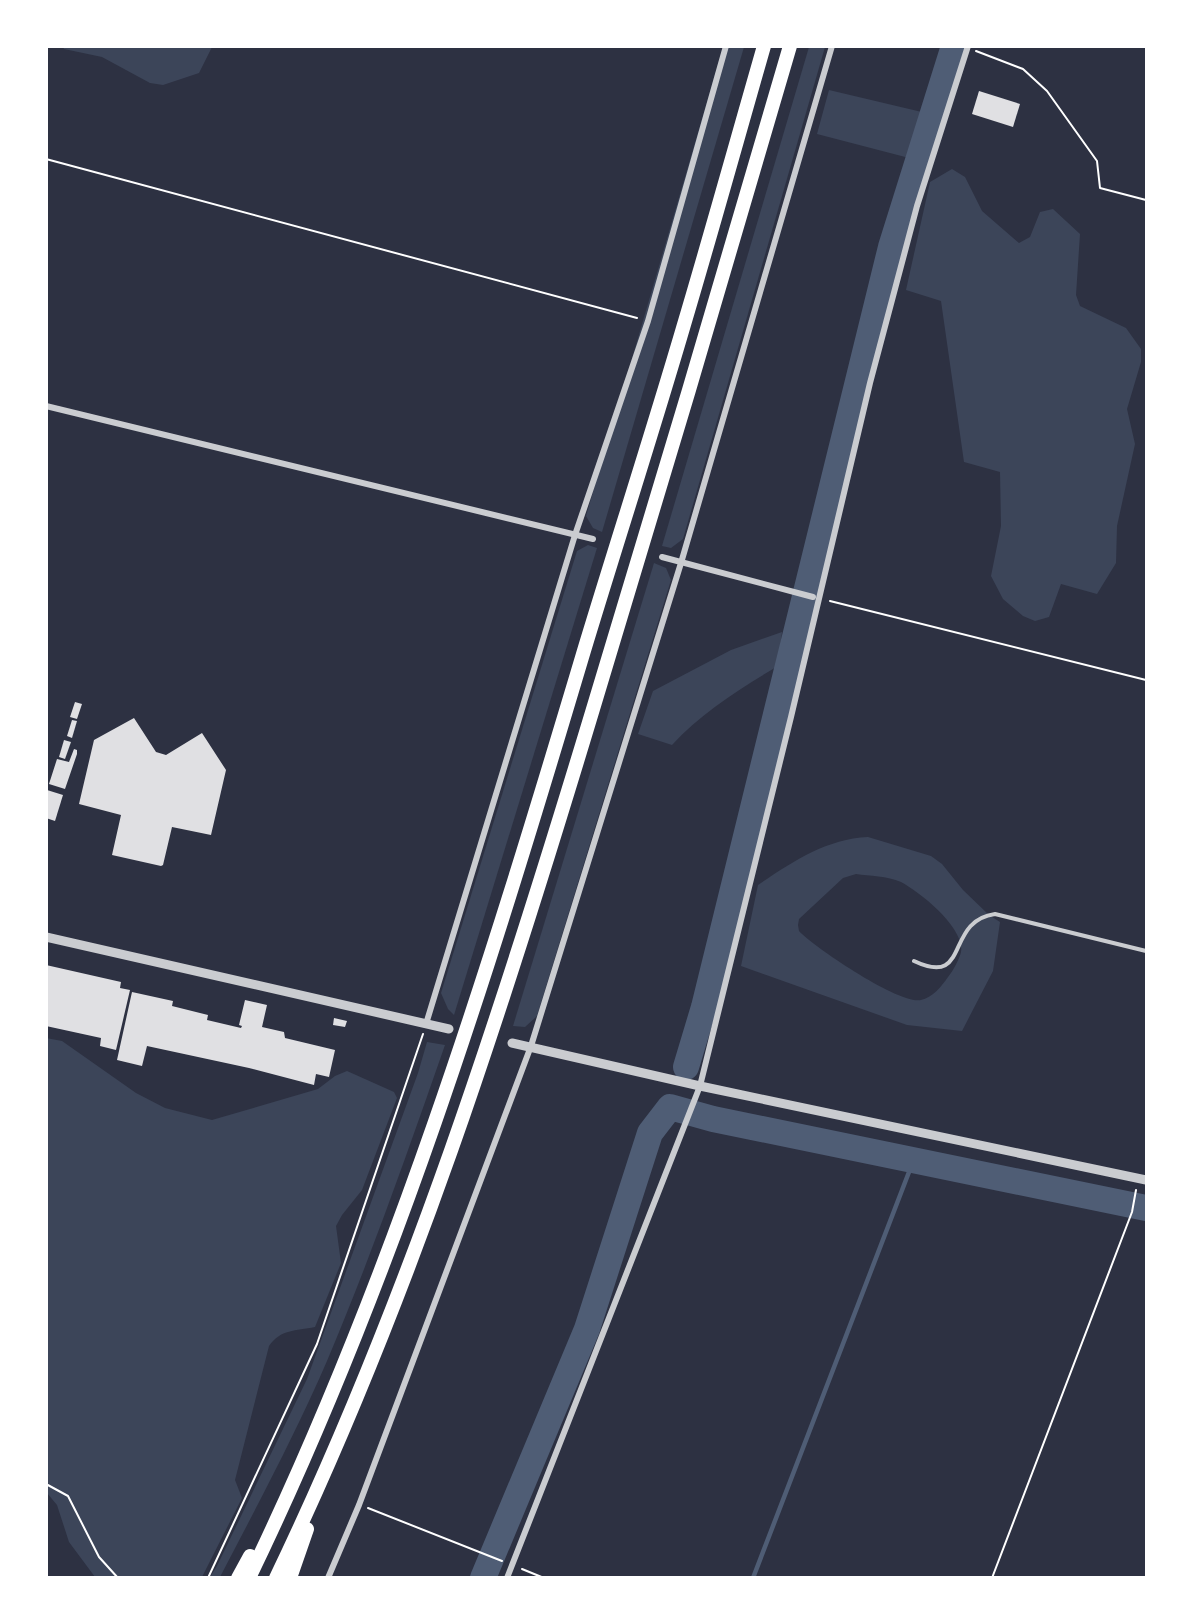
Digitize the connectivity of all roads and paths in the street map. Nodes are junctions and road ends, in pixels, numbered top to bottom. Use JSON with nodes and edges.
{"nodes":[{"id":1,"x":726,"y":46,"type":"edge"},
{"id":2,"x":764,"y":46,"type":"edge"},
{"id":3,"x":790,"y":46,"type":"edge"},
{"id":4,"x":832,"y":46,"type":"edge"},
{"id":5,"x":968,"y":47,"type":"edge"},
{"id":6,"x":46,"y":159,"type":"edge"},
{"id":7,"x":1146,"y":200,"type":"edge"},
{"id":8,"x":648,"y":321,"type":"junction"},
{"id":9,"x":46,"y":406,"type":"edge"},
{"id":10,"x":575,"y":535,"type":"junction"},
{"id":11,"x":593,"y":539,"type":"dead end"},
{"id":12,"x":663,"y":557,"type":"dead end"},
{"id":13,"x":681,"y":563,"type":"junction"},
{"id":14,"x":815,"y":597,"type":"junction"},
{"id":15,"x":1146,"y":680,"type":"edge"},
{"id":16,"x":46,"y":937,"type":"edge"},
{"id":17,"x":1146,"y":951,"type":"edge"},
{"id":18,"x":914,"y":961,"type":"dead end"},
{"id":19,"x":426,"y":1024,"type":"junction"},
{"id":20,"x":449,"y":1029,"type":"dead end"},
{"id":21,"x":512,"y":1043,"type":"dead end"},
{"id":22,"x":531,"y":1046,"type":"junction"},
{"id":23,"x":699,"y":1089,"type":"junction"},
{"id":24,"x":1146,"y":1180,"type":"edge"},
{"id":25,"x":1137,"y":1186,"type":"dead end"},
{"id":26,"x":317,"y":1429,"type":"junction"},
{"id":27,"x":339,"y":1440,"type":"junction"},
{"id":28,"x":46,"y":1484,"type":"edge"},
{"id":29,"x":359,"y":1505,"type":"junction"},
{"id":30,"x":512,"y":1565,"type":"junction"},
{"id":31,"x":118,"y":1578,"type":"edge"},
{"id":32,"x":208,"y":1578,"type":"edge"},
{"id":33,"x":238,"y":1578,"type":"edge"},
{"id":34,"x":249,"y":1578,"type":"edge"},
{"id":35,"x":276,"y":1578,"type":"edge"},
{"id":36,"x":290,"y":1578,"type":"edge"},
{"id":37,"x":328,"y":1578,"type":"edge"},
{"id":38,"x":507,"y":1578,"type":"edge"},
{"id":39,"x":544,"y":1578,"type":"edge"},
{"id":40,"x":992,"y":1578,"type":"edge"}],
"edges":[{"from":1,"to":8,"type":"street"},
{"from":2,"to":26,"type":"highway"},
{"from":3,"to":27,"type":"highway"},
{"from":4,"to":13,"type":"street"},
{"from":5,"to":7,"type":"path"},
{"from":5,"to":14,"type":"street"},
{"from":6,"to":8,"type":"path"},
{"from":8,"to":10,"type":"street"},
{"from":9,"to":10,"type":"street"},
{"from":10,"to":11,"type":"street"},
{"from":10,"to":19,"type":"street"},
{"from":12,"to":13,"type":"street"},
{"from":13,"to":14,"type":"street"},
{"from":13,"to":22,"type":"street"},
{"from":14,"to":15,"type":"path"},
{"from":14,"to":23,"type":"street"},
{"from":16,"to":19,"type":"street"},
{"from":17,"to":18,"type":"lane"},
{"from":19,"to":20,"type":"street"},
{"from":19,"to":32,"type":"path"},
{"from":21,"to":22,"type":"street"},
{"from":22,"to":23,"type":"street"},
{"from":22,"to":29,"type":"street"},
{"from":23,"to":24,"type":"street"},
{"from":23,"to":30,"type":"street"},
{"from":25,"to":40,"type":"path"},
{"from":26,"to":33,"type":"highway"},
{"from":26,"to":34,"type":"highway"},
{"from":27,"to":35,"type":"highway"},
{"from":27,"to":36,"type":"highway"},
{"from":28,"to":31,"type":"path"},
{"from":29,"to":30,"type":"path"},
{"from":29,"to":37,"type":"street"},
{"from":30,"to":38,"type":"street"},
{"from":30,"to":39,"type":"path"}]}
